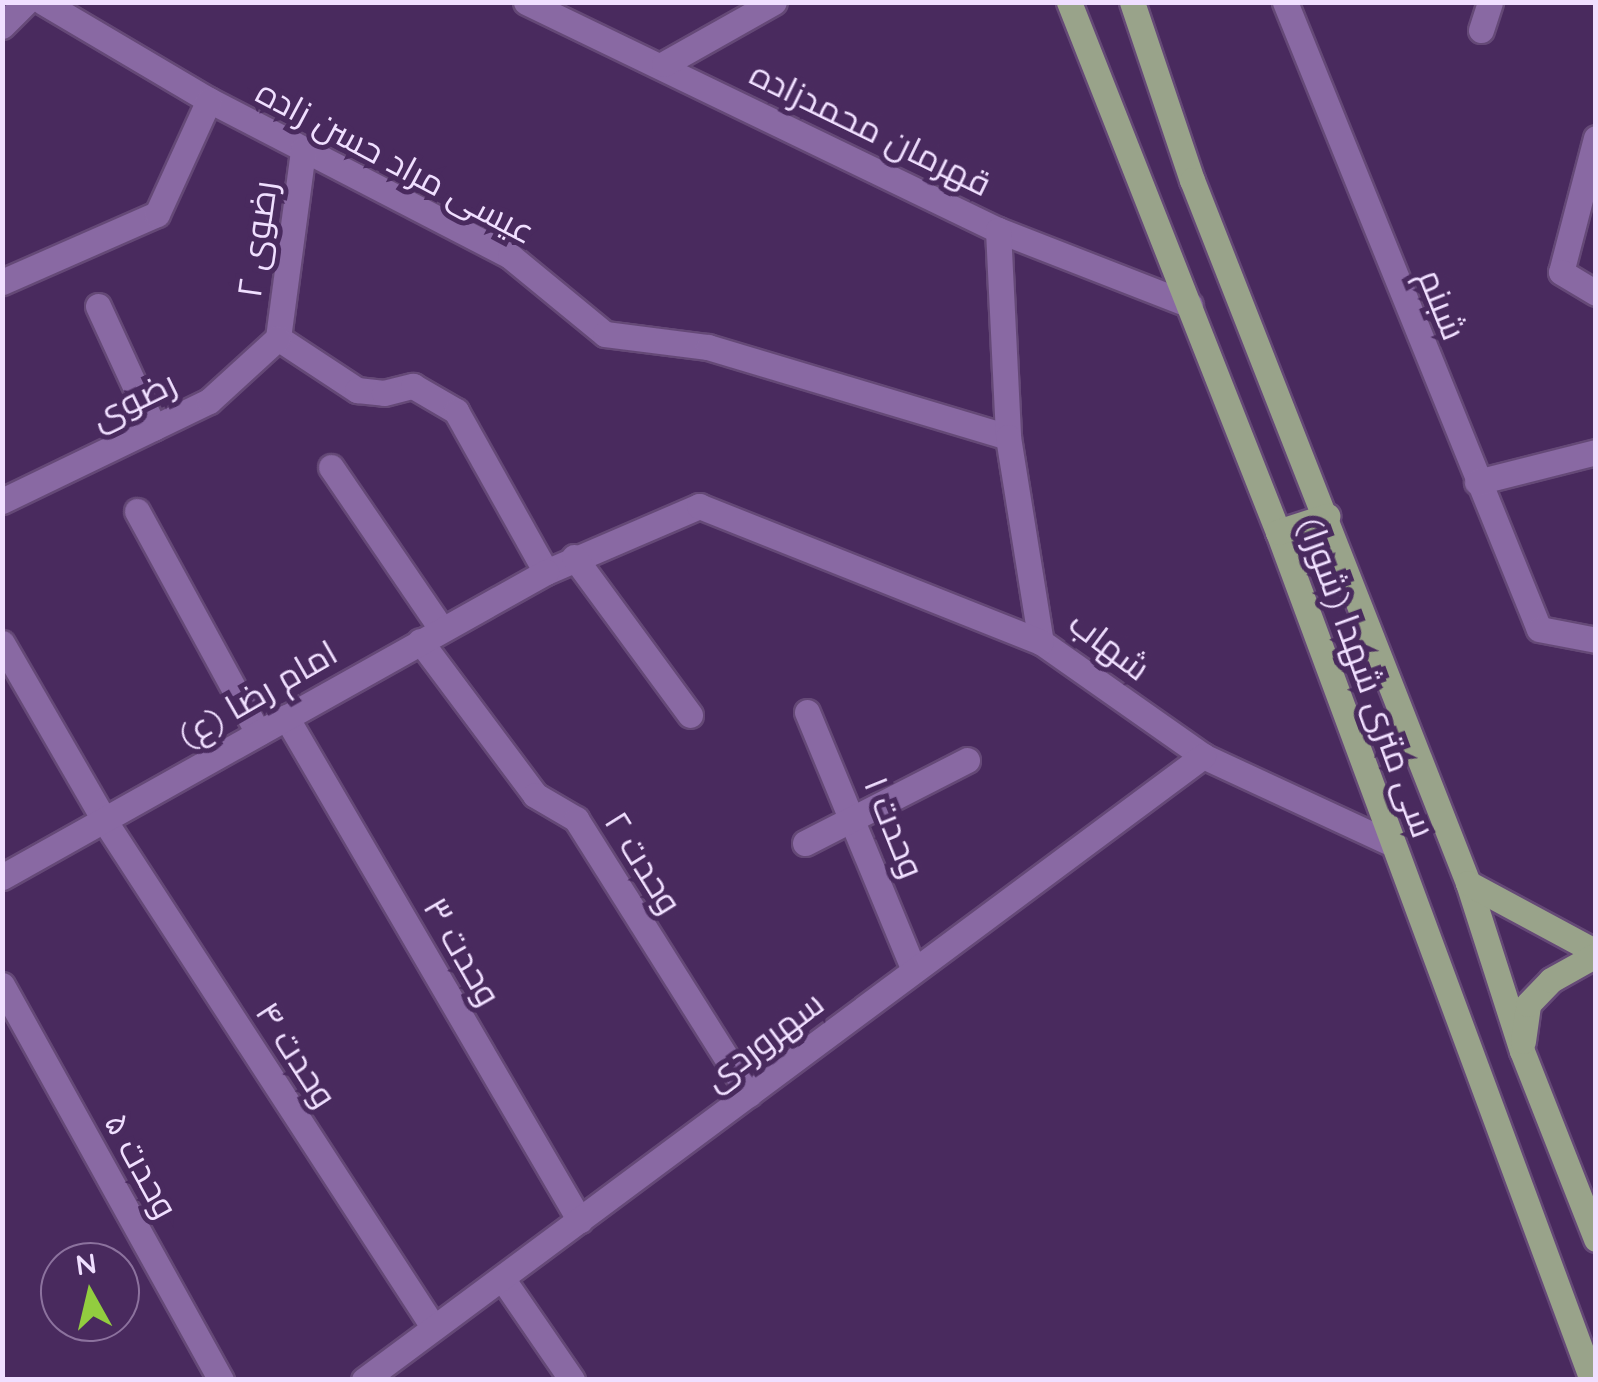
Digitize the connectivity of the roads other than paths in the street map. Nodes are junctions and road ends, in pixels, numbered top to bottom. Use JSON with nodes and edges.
{"nodes":[{"id":1,"x":26,"y":2,"type":"edge"},
{"id":2,"x":44,"y":2,"type":"edge"},
{"id":3,"x":526,"y":2,"type":"edge"},
{"id":4,"x":774,"y":2,"type":"edge"},
{"id":5,"x":1068,"y":2,"type":"edge"},
{"id":6,"x":1132,"y":2,"type":"edge"},
{"id":7,"x":1285,"y":2,"type":"edge"},
{"id":8,"x":1490,"y":2,"type":"edge"},
{"id":9,"x":2,"y":26,"type":"edge"},
{"id":10,"x":1481,"y":30,"type":"dead end"},
{"id":11,"x":664,"y":64,"type":"junction"},
{"id":12,"x":209,"y":100,"type":"junction"},
{"id":13,"x":1596,"y":138,"type":"edge"},
{"id":14,"x":303,"y":150,"type":"junction"},
{"id":15,"x":998,"y":230,"type":"junction"},
{"id":16,"x":2,"y":282,"type":"edge"},
{"id":17,"x":1596,"y":292,"type":"edge"},
{"id":18,"x":1190,"y":305,"type":"junction"},
{"id":19,"x":98,"y":306,"type":"dead end"},
{"id":20,"x":278,"y":338,"type":"junction"},
{"id":21,"x":154,"y":428,"type":"junction"},
{"id":22,"x":1008,"y":437,"type":"junction"},
{"id":23,"x":1596,"y":452,"type":"edge"},
{"id":24,"x":331,"y":467,"type":"dead end"},
{"id":25,"x":1476,"y":482,"type":"junction"},
{"id":26,"x":2,"y":501,"type":"edge"},
{"id":27,"x":138,"y":511,"type":"dead end"},
{"id":28,"x":1327,"y":516,"type":"junction"},
{"id":29,"x":1278,"y":532,"type":"junction"},
{"id":30,"x":574,"y":557,"type":"junction"},
{"id":31,"x":546,"y":572,"type":"junction"},
{"id":32,"x":430,"y":634,"type":"junction"},
{"id":33,"x":1596,"y":640,"type":"edge"},
{"id":34,"x":1041,"y":642,"type":"junction"},
{"id":35,"x":2,"y":643,"type":"edge"},
{"id":36,"x":807,"y":712,"type":"dead end"},
{"id":37,"x":690,"y":715,"type":"dead end"},
{"id":38,"x":286,"y":717,"type":"junction"},
{"id":39,"x":258,"y":733,"type":"junction"},
{"id":40,"x":1203,"y":756,"type":"junction"},
{"id":41,"x":967,"y":760,"type":"dead end"},
{"id":42,"x":855,"y":817,"type":"junction"},
{"id":43,"x":104,"y":820,"type":"junction"},
{"id":44,"x":805,"y":843,"type":"dead end"},
{"id":45,"x":1393,"y":844,"type":"junction"},
{"id":46,"x":2,"y":877,"type":"edge"},
{"id":47,"x":1468,"y":883,"type":"junction"},
{"id":48,"x":1596,"y":954,"type":"edge"},
{"id":49,"x":914,"y":970,"type":"junction"},
{"id":50,"x":2,"y":985,"type":"edge"},
{"id":51,"x":1522,"y":1050,"type":"junction"},
{"id":52,"x":749,"y":1094,"type":"junction"},
{"id":53,"x":580,"y":1220,"type":"junction"},
{"id":54,"x":1596,"y":1238,"type":"edge"},
{"id":55,"x":504,"y":1281,"type":"junction"},
{"id":56,"x":432,"y":1325,"type":"junction"},
{"id":57,"x":221,"y":1380,"type":"edge"},
{"id":58,"x":364,"y":1380,"type":"edge"},
{"id":59,"x":572,"y":1380,"type":"edge"},
{"id":60,"x":1592,"y":1380,"type":"edge"}],
"edges":[{"from":1,"to":9,"type":"street"},
{"from":2,"to":12,"type":"street","name":"عیسی مراد حسن زاده"},
{"from":3,"to":11,"type":"street","name":"قهرمان محمدزاده"},
{"from":4,"to":11,"type":"street"},
{"from":5,"to":18,"type":"main road","name":"سی متری شهدا (شورا)"},
{"from":6,"to":28,"type":"main road","name":"سی متری شهدا (شورا)"},
{"from":7,"to":25,"type":"street","name":"شبنم"},
{"from":8,"to":10,"type":"street"},
{"from":11,"to":15,"type":"street","name":"قهرمان محمدزاده"},
{"from":12,"to":14,"type":"street","name":"عیسی مراد حسن زاده"},
{"from":12,"to":16,"type":"street"},
{"from":13,"to":17,"type":"street"},
{"from":14,"to":20,"type":"street","name":"رضوی ۲"},
{"from":14,"to":22,"type":"street","name":"عیسی مراد حسن زاده"},
{"from":15,"to":18,"type":"street","name":"قهرمان محمدزاده"},
{"from":15,"to":22,"type":"street","name":"شهاب"},
{"from":18,"to":29,"type":"main road","name":"سی متری شهدا (شورا)"},
{"from":19,"to":21,"type":"street"},
{"from":20,"to":21,"type":"street","name":"رضوی"},
{"from":20,"to":31,"type":"street"},
{"from":21,"to":26,"type":"street","name":"رضوی"},
{"from":22,"to":34,"type":"street","name":"شهاب"},
{"from":23,"to":25,"type":"street"},
{"from":24,"to":32,"type":"street","name":"وحدت ۲"},
{"from":25,"to":33,"type":"street","name":"شبنم"},
{"from":27,"to":39,"type":"street"},
{"from":28,"to":29,"type":"main road"},
{"from":28,"to":47,"type":"main road","name":"سی متری شهدا (شورا)"},
{"from":29,"to":45,"type":"main road","name":"سی متری شهدا (شورا)"},
{"from":30,"to":31,"type":"street","name":"امام رضا (ع)"},
{"from":30,"to":34,"type":"street","name":"امام رضا (ع)"},
{"from":30,"to":37,"type":"street"},
{"from":31,"to":32,"type":"street","name":"امام رضا (ع)"},
{"from":32,"to":38,"type":"street","name":"امام رضا (ع)"},
{"from":32,"to":52,"type":"street","name":"وحدت ۲"},
{"from":34,"to":40,"type":"street","name":"شهاب"},
{"from":35,"to":43,"type":"street","name":"وحدت ۴"},
{"from":36,"to":42,"type":"street","name":"وحدت ۱"},
{"from":38,"to":39,"type":"street","name":"امام رضا (ع)"},
{"from":38,"to":53,"type":"street","name":"وحدت ۳"},
{"from":39,"to":43,"type":"street","name":"امام رضا (ع)"},
{"from":40,"to":45,"type":"street","name":"شهاب"},
{"from":40,"to":49,"type":"street","name":"سهروردی"},
{"from":41,"to":42,"type":"street"},
{"from":42,"to":44,"type":"street"},
{"from":42,"to":49,"type":"street","name":"وحدت ۱"},
{"from":43,"to":46,"type":"street","name":"امام رضا (ع)"},
{"from":43,"to":56,"type":"street","name":"وحدت ۴"},
{"from":45,"to":60,"type":"main road","name":"سی متری شهدا (شورا)"},
{"from":47,"to":48,"type":"main road"},
{"from":47,"to":51,"type":"main road","name":"سی متری شهدا (شورا)"},
{"from":48,"to":51,"type":"main road"},
{"from":49,"to":52,"type":"street","name":"سهروردی"},
{"from":50,"to":57,"type":"street","name":"وحدت ۵"},
{"from":51,"to":54,"type":"main road","name":"سی متری شهدا (شورا)"},
{"from":52,"to":53,"type":"street","name":"سهروردی"},
{"from":53,"to":55,"type":"street","name":"سهروردی"},
{"from":55,"to":56,"type":"street","name":"سهروردی"},
{"from":55,"to":59,"type":"street"},
{"from":56,"to":58,"type":"street","name":"سهروردی"}]}
